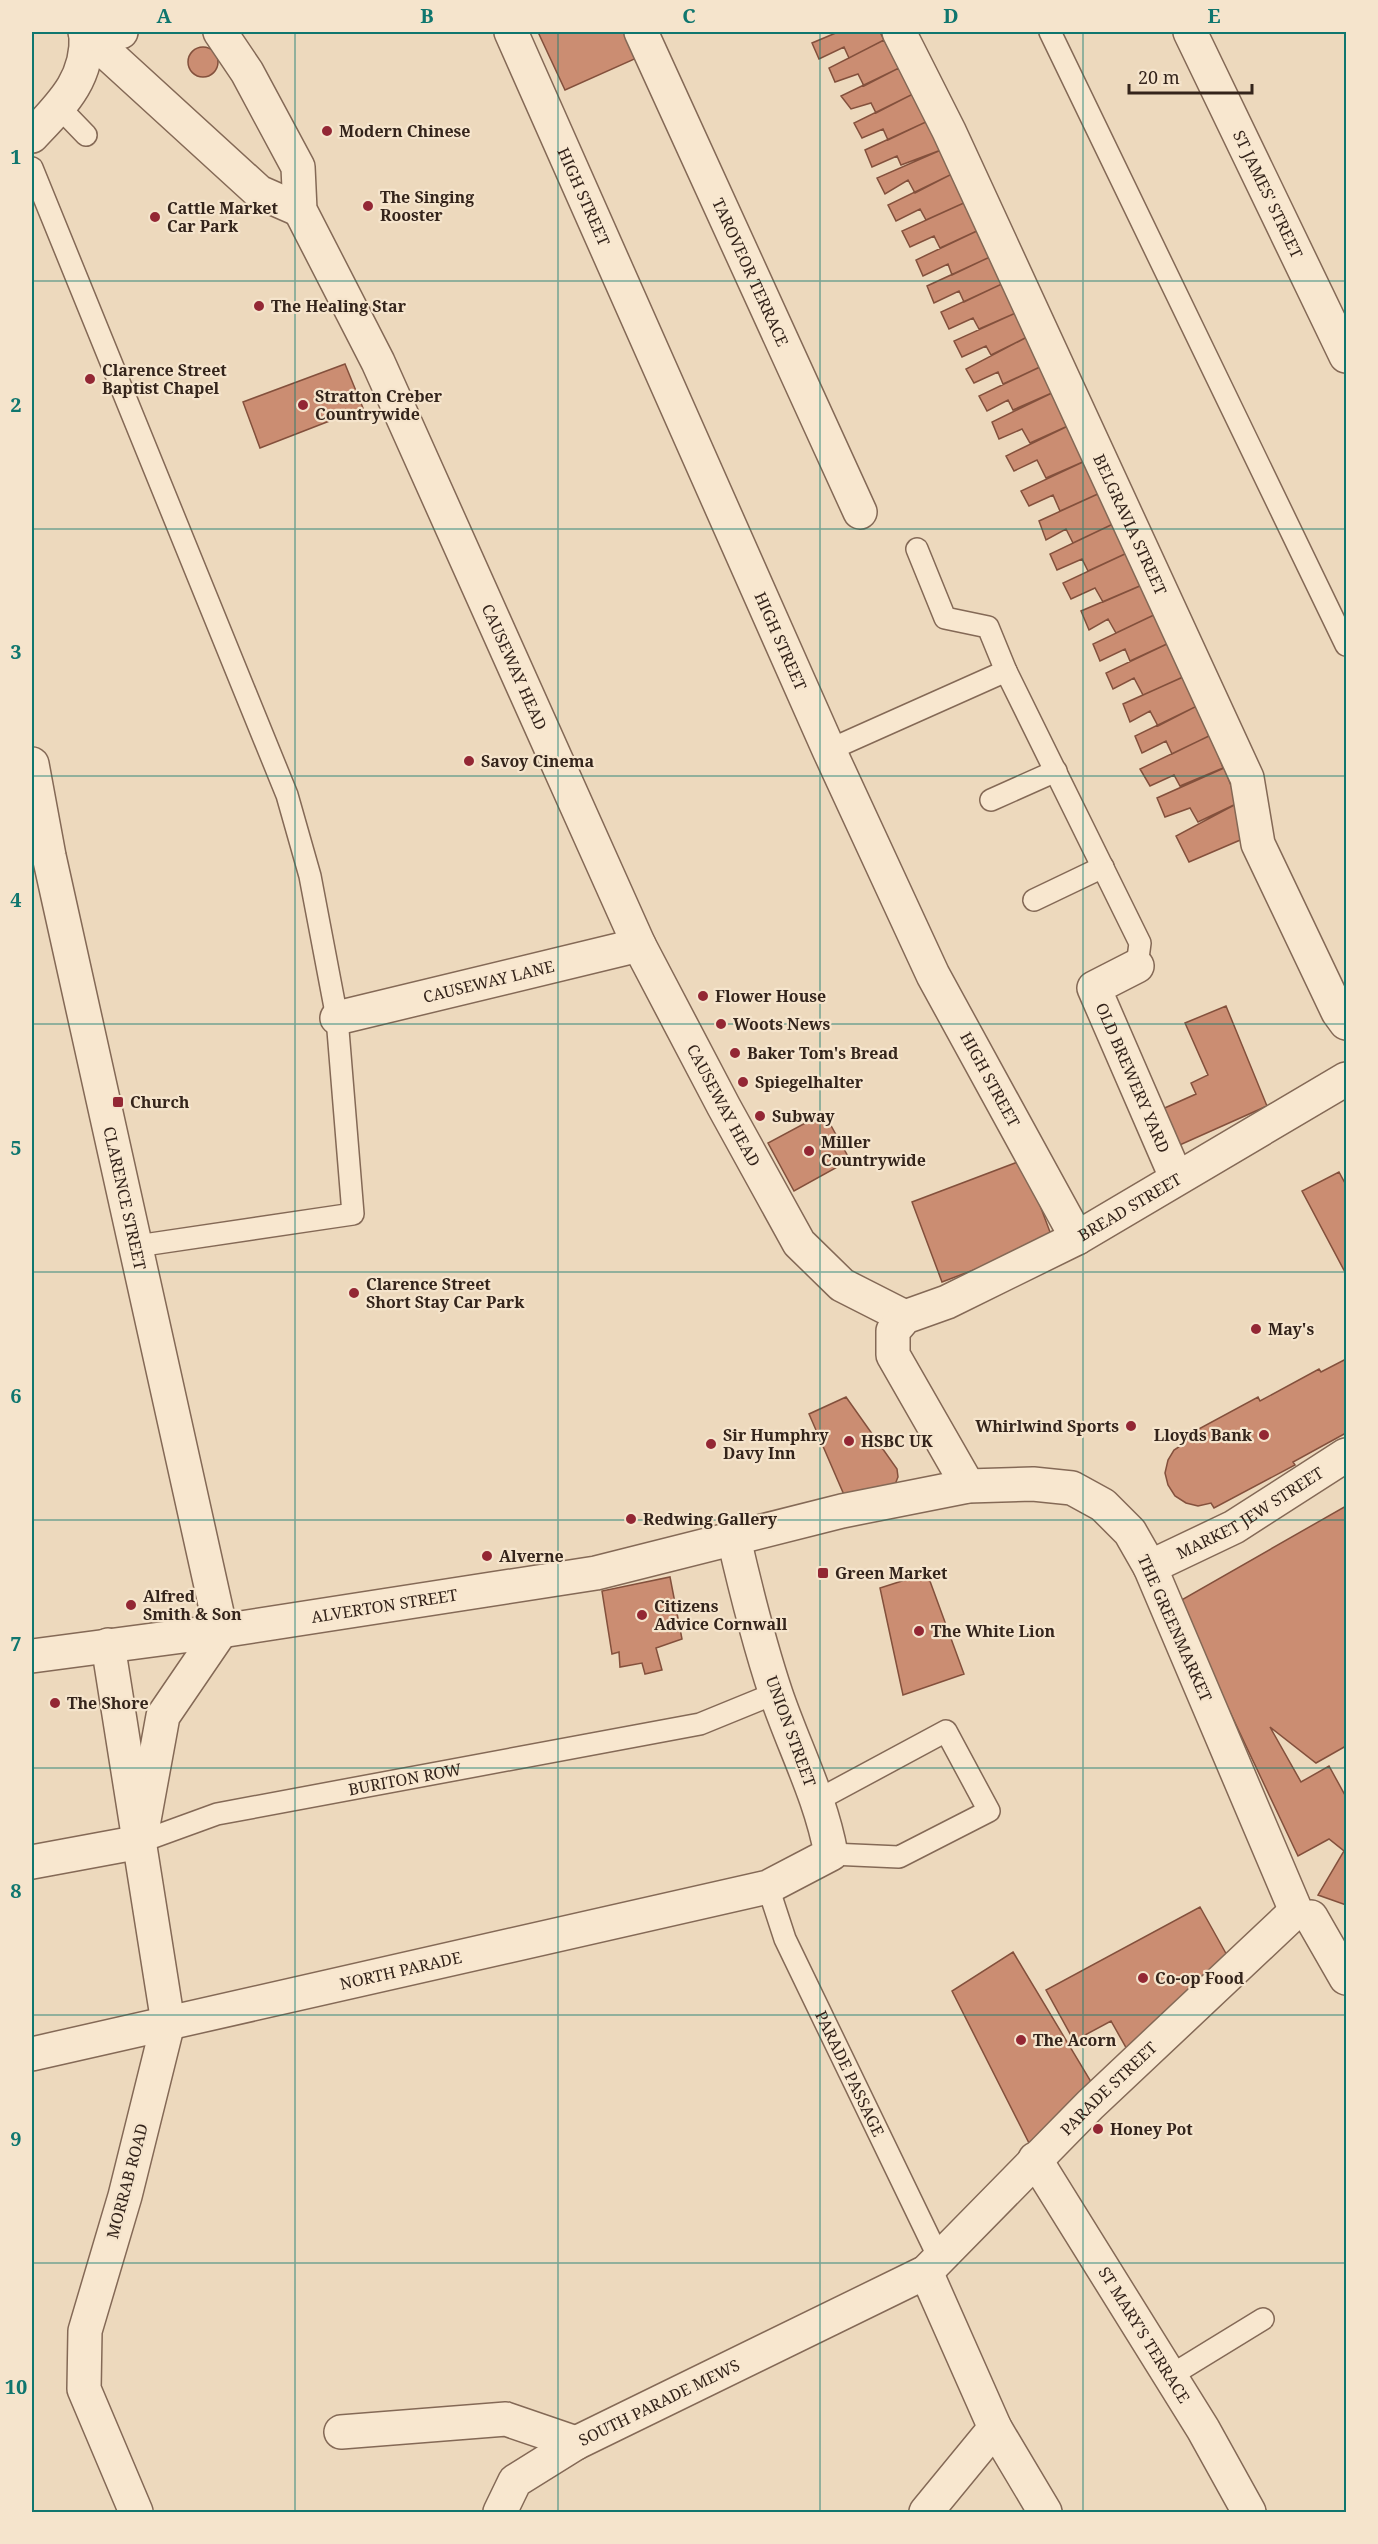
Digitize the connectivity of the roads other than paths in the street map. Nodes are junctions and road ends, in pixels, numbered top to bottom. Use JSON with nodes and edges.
{"nodes":[{"id":1,"x":121,"y":32,"type":"edge"},
{"id":2,"x":220,"y":32,"type":"edge"},
{"id":3,"x":511,"y":32,"type":"edge"},
{"id":4,"x":641,"y":32,"type":"edge"},
{"id":5,"x":898,"y":32,"type":"edge"},
{"id":6,"x":1050,"y":32,"type":"edge"},
{"id":7,"x":1190,"y":32,"type":"edge"},
{"id":8,"x":86,"y":33,"type":"edge"},
{"id":9,"x":45,"y":107,"type":"edge"},
{"id":10,"x":86,"y":135,"type":"dead end"},
{"id":11,"x":32,"y":136,"type":"edge"},
{"id":12,"x":32,"y":168,"type":"edge"},
{"id":13,"x":300,"y":210,"type":"junction"},
{"id":14,"x":1347,"y":356,"type":"edge"},
{"id":15,"x":860,"y":512,"type":"dead end"},
{"id":16,"x":917,"y":549,"type":"dead end"},
{"id":17,"x":1347,"y":645,"type":"edge"},
{"id":18,"x":1006,"y":671,"type":"junction"},
{"id":19,"x":829,"y":750,"type":"junction"},
{"id":20,"x":32,"y":764,"type":"edge"},
{"id":21,"x":1056,"y":771,"type":"junction"},
{"id":22,"x":991,"y":800,"type":"dead end"},
{"id":23,"x":40,"y":858,"type":"edge"},
{"id":24,"x":1103,"y":867,"type":"junction"},
{"id":25,"x":1034,"y":900,"type":"dead end"},
{"id":26,"x":639,"y":945,"type":"junction"},
{"id":27,"x":1137,"y":966,"type":"joint"},
{"id":28,"x":337,"y":1018,"type":"junction"},
{"id":29,"x":1347,"y":1023,"type":"edge"},
{"id":30,"x":1347,"y":1079,"type":"edge"},
{"id":31,"x":1176,"y":1177,"type":"junction"},
{"id":32,"x":1077,"y":1238,"type":"junction"},
{"id":33,"x":137,"y":1246,"type":"junction"},
{"id":34,"x":905,"y":1317,"type":"junction"},
{"id":35,"x":1347,"y":1455,"type":"edge"},
{"id":36,"x":968,"y":1486,"type":"junction"},
{"id":37,"x":734,"y":1539,"type":"junction"},
{"id":38,"x":1150,"y":1567,"type":"junction"},
{"id":39,"x":221,"y":1630,"type":"junction"},
{"id":40,"x":108,"y":1645,"type":"junction"},
{"id":41,"x":32,"y":1656,"type":"edge"},
{"id":42,"x":776,"y":1693,"type":"junction"},
{"id":43,"x":816,"y":1801,"type":"junction"},
{"id":44,"x":140,"y":1842,"type":"junction"},
{"id":45,"x":831,"y":1854,"type":"junction"},
{"id":46,"x":32,"y":1862,"type":"edge"},
{"id":47,"x":768,"y":1887,"type":"junction"},
{"id":48,"x":1303,"y":1914,"type":"junction"},
{"id":49,"x":1347,"y":1930,"type":"edge"},
{"id":50,"x":1347,"y":1978,"type":"edge"},
{"id":51,"x":168,"y":2023,"type":"junction"},
{"id":52,"x":32,"y":2054,"type":"edge"},
{"id":53,"x":1035,"y":2158,"type":"junction"},
{"id":54,"x":932,"y":2265,"type":"junction"},
{"id":55,"x":1263,"y":2319,"type":"dead end"},
{"id":56,"x":1170,"y":2376,"type":"junction"},
{"id":57,"x":995,"y":2428,"type":"junction"},
{"id":58,"x":341,"y":2432,"type":"dead end"},
{"id":59,"x":576,"y":2443,"type":"junction"},
{"id":60,"x":136,"y":2512,"type":"edge"},
{"id":61,"x":500,"y":2512,"type":"edge"},
{"id":62,"x":926,"y":2512,"type":"edge"},
{"id":63,"x":1045,"y":2512,"type":"edge"},
{"id":64,"x":1249,"y":2512,"type":"edge"}],
"edges":[{"from":1,"to":8,"type":"street"},
{"from":2,"to":13,"type":"street","name":"CAUSEWAY HEAD"},
{"from":3,"to":19,"type":"street","name":"HIGH STREET"},
{"from":4,"to":15,"type":"street","name":"TAROVEOR TERRACE"},
{"from":5,"to":29,"type":"street","name":"BELGRAVIA STREET"},
{"from":6,"to":17,"type":"lane"},
{"from":7,"to":14,"type":"street","name":"ST JAMES' STREET"},
{"from":8,"to":9,"type":"street"},
{"from":8,"to":13,"type":"street"},
{"from":9,"to":10,"type":"lane"},
{"from":9,"to":11,"type":"street"},
{"from":12,"to":28,"type":"lane"},
{"from":13,"to":26,"type":"street","name":"CAUSEWAY HEAD"},
{"from":16,"to":18,"type":"lane"},
{"from":18,"to":19,"type":"lane"},
{"from":18,"to":21,"type":"lane"},
{"from":19,"to":32,"type":"street","name":"HIGH STREET"},
{"from":20,"to":23,"type":"street","name":"CLARENCE STREET"},
{"from":21,"to":22,"type":"lane"},
{"from":21,"to":24,"type":"lane"},
{"from":23,"to":33,"type":"street","name":"CLARENCE STREET"},
{"from":24,"to":25,"type":"lane"},
{"from":24,"to":27,"type":"lane"},
{"from":26,"to":28,"type":"street","name":"CAUSEWAY LANE"},
{"from":26,"to":34,"type":"street","name":"CAUSEWAY HEAD"},
{"from":27,"to":31,"type":"street","name":"OLD BREWERY YARD"},
{"from":28,"to":33,"type":"lane"},
{"from":30,"to":31,"type":"street","name":"BREAD STREET"},
{"from":31,"to":32,"type":"street","name":"BREAD STREET"},
{"from":32,"to":34,"type":"street","name":"BREAD STREET"},
{"from":33,"to":39,"type":"street","name":"CLARENCE STREET"},
{"from":34,"to":36,"type":"street"},
{"from":35,"to":38,"type":"street","name":"MARKET JEW STREET"},
{"from":36,"to":37,"type":"street","name":"THE GREENMARKET"},
{"from":36,"to":38,"type":"street","name":"THE GREENMARKET"},
{"from":37,"to":39,"type":"street","name":"ALVERTON STREET"},
{"from":37,"to":42,"type":"street","name":"UNION STREET"},
{"from":38,"to":48,"type":"street","name":"THE GREENMARKET"},
{"from":39,"to":40,"type":"street","name":"ALVERTON STREET"},
{"from":39,"to":44,"type":"street","name":"MORRAB ROAD"},
{"from":40,"to":41,"type":"street","name":"ALVERTON STREET"},
{"from":40,"to":44,"type":"street","name":"MORRAB ROAD"},
{"from":42,"to":43,"type":"street","name":"UNION STREET"},
{"from":42,"to":44,"type":"lane","name":"BURITON ROW"},
{"from":43,"to":45,"type":"street","name":"UNION STREET"},
{"from":43,"to":45,"type":"lane"},
{"from":44,"to":46,"type":"street","name":"BURITON ROW"},
{"from":44,"to":51,"type":"street","name":"MORRAB ROAD"},
{"from":45,"to":47,"type":"street"},
{"from":47,"to":51,"type":"street","name":"NORTH PARADE"},
{"from":47,"to":54,"type":"lane","name":"PARADE PASSAGE"},
{"from":48,"to":49,"type":"street"},
{"from":48,"to":50,"type":"street","name":"THE GREENMARKET"},
{"from":48,"to":53,"type":"street","name":"PARADE STREET"},
{"from":51,"to":52,"type":"street","name":"NORTH PARADE"},
{"from":51,"to":60,"type":"street","name":"MORRAB ROAD"},
{"from":53,"to":54,"type":"street","name":"PARADE STREET"},
{"from":53,"to":56,"type":"street","name":"ST MARY'S TERRACE"},
{"from":54,"to":57,"type":"street"},
{"from":54,"to":59,"type":"street","name":"SOUTH PARADE MEWS"},
{"from":55,"to":56,"type":"lane"},
{"from":56,"to":64,"type":"street","name":"ST MARY'S TERRACE"},
{"from":57,"to":62,"type":"street"},
{"from":57,"to":63,"type":"street"},
{"from":58,"to":59,"type":"street","name":"SOUTH PARADE MEWS"},
{"from":59,"to":61,"type":"street"}]}
